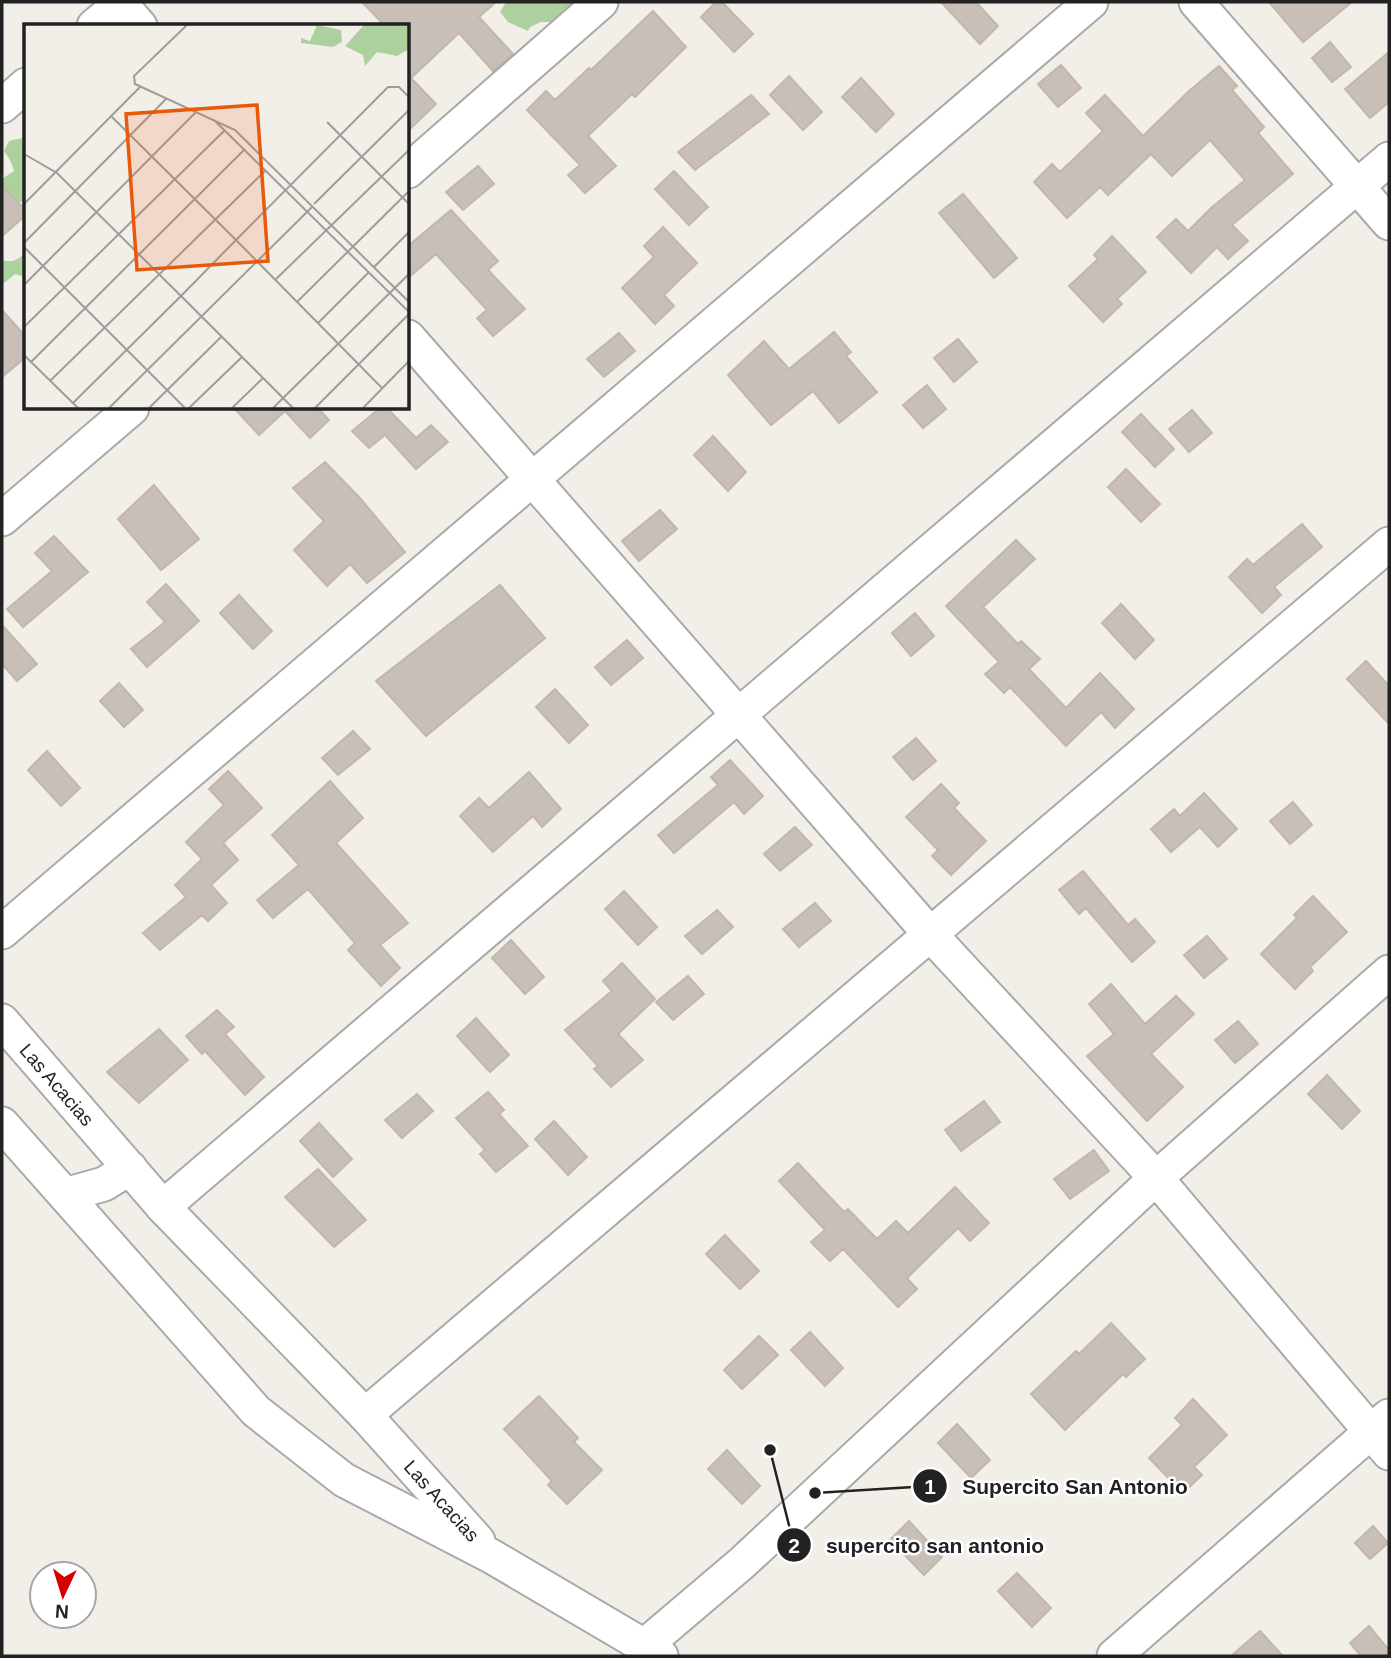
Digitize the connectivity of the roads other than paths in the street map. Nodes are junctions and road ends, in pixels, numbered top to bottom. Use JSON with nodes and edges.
{"nodes":[{"id":1,"x":601,"y":2,"type":"edge"},
{"id":2,"x":1091,"y":2,"type":"edge"},
{"id":3,"x":1196,"y":2,"type":"edge"},
{"id":4,"x":125,"y":8,"type":"edge"},
{"id":5,"x":97,"y":24,"type":"edge"},
{"id":6,"x":24,"y":87,"type":"edge"},
{"id":7,"x":2,"y":106,"type":"edge"},
{"id":8,"x":1389,"y":159,"type":"edge"},
{"id":9,"x":410,"y":169,"type":"edge"},
{"id":10,"x":1357,"y":186,"type":"junction"},
{"id":11,"x":1389,"y":223,"type":"edge"},
{"id":12,"x":410,"y":339,"type":"edge"},
{"id":13,"x":130,"y":410,"type":"edge"},
{"id":14,"x":532,"y":479,"type":"junction"},
{"id":15,"x":2,"y":519,"type":"edge"},
{"id":16,"x":1389,"y":544,"type":"edge"},
{"id":17,"x":738,"y":715,"type":"junction"},
{"id":18,"x":2,"y":932,"type":"edge"},
{"id":19,"x":930,"y":934,"type":"junction"},
{"id":20,"x":1389,"y":972,"type":"edge"},
{"id":21,"x":2,"y":1021,"type":"edge"},
{"id":22,"x":2,"y":1124,"type":"edge"},
{"id":23,"x":130,"y":1168,"type":"junction"},
{"id":24,"x":1156,"y":1178,"type":"junction"},
{"id":25,"x":65,"y":1195,"type":"junction"},
{"id":26,"x":163,"y":1207,"type":"junction"},
{"id":27,"x":365,"y":1415,"type":"junction"},
{"id":28,"x":1383,"y":1434,"type":"edge"},
{"id":29,"x":491,"y":1556,"type":"junction"},
{"id":30,"x":652,"y":1652,"type":"edge"},
{"id":31,"x":1114,"y":1656,"type":"edge"}],
"edges":[{"from":1,"to":9,"type":"street"},
{"from":2,"to":14,"type":"street"},
{"from":3,"to":10,"type":"street"},
{"from":4,"to":5,"type":"street"},
{"from":6,"to":7,"type":"street"},
{"from":8,"to":10,"type":"street"},
{"from":10,"to":11,"type":"street"},
{"from":10,"to":17,"type":"street"},
{"from":12,"to":14,"type":"street"},
{"from":13,"to":15,"type":"street"},
{"from":14,"to":17,"type":"street"},
{"from":14,"to":18,"type":"street"},
{"from":16,"to":19,"type":"street"},
{"from":17,"to":19,"type":"street"},
{"from":17,"to":26,"type":"street"},
{"from":19,"to":24,"type":"street"},
{"from":19,"to":27,"type":"street"},
{"from":20,"to":24,"type":"street"},
{"from":21,"to":23,"type":"street","name":"Las Acacias"},
{"from":22,"to":25,"type":"street","name":"Las Acacias"},
{"from":23,"to":25,"type":"street"},
{"from":23,"to":26,"type":"street","name":"Las Acacias"},
{"from":24,"to":28,"type":"street"},
{"from":24,"to":30,"type":"street"},
{"from":25,"to":29,"type":"street","name":"Las Acacias"},
{"from":26,"to":27,"type":"street","name":"Las Acacias"},
{"from":27,"to":29,"type":"street","name":"Las Acacias"},
{"from":28,"to":31,"type":"street"},
{"from":29,"to":30,"type":"street"}]}
